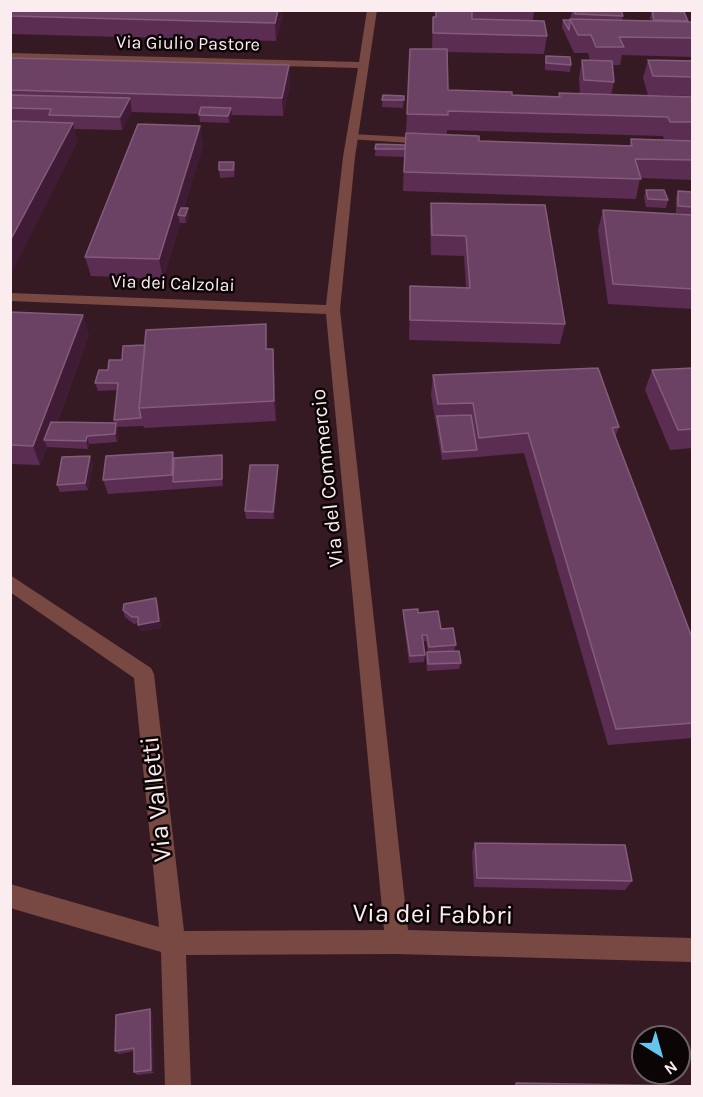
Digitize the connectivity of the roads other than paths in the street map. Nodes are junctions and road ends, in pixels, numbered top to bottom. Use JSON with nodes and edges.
{"nodes":[{"id":1,"x":372,"y":10,"type":"edge"},
{"id":2,"x":10,"y":56,"type":"edge"},
{"id":3,"x":364,"y":65,"type":"junction"},
{"id":4,"x":352,"y":137,"type":"junction"},
{"id":5,"x":433,"y":142,"type":"edge"},
{"id":6,"x":10,"y":297,"type":"edge"},
{"id":7,"x":333,"y":310,"type":"junction"},
{"id":8,"x":10,"y":582,"type":"edge"},
{"id":9,"x":10,"y":896,"type":"edge"},
{"id":10,"x":397,"y":942,"type":"junction"},
{"id":11,"x":173,"y":943,"type":"junction"},
{"id":12,"x":693,"y":950,"type":"edge"},
{"id":13,"x":178,"y":1086,"type":"edge"}],
"edges":[{"from":1,"to":3,"type":"street","name":"Via del Commercio"},
{"from":2,"to":3,"type":"street","name":"Via Giulio Pastore"},
{"from":3,"to":4,"type":"street","name":"Via del Commercio"},
{"from":4,"to":5,"type":"lane"},
{"from":4,"to":7,"type":"street","name":"Via del Commercio"},
{"from":6,"to":7,"type":"street","name":"Via dei Calzolai"},
{"from":7,"to":10,"type":"street","name":"Via del Commercio"},
{"from":8,"to":11,"type":"street","name":"Via Valletti"},
{"from":9,"to":11,"type":"street","name":"Via dei Fabbri"},
{"from":10,"to":11,"type":"street","name":"Via dei Fabbri"},
{"from":10,"to":12,"type":"street","name":"Via dei Fabbri"},
{"from":11,"to":13,"type":"street","name":"Via Valletti"}]}
